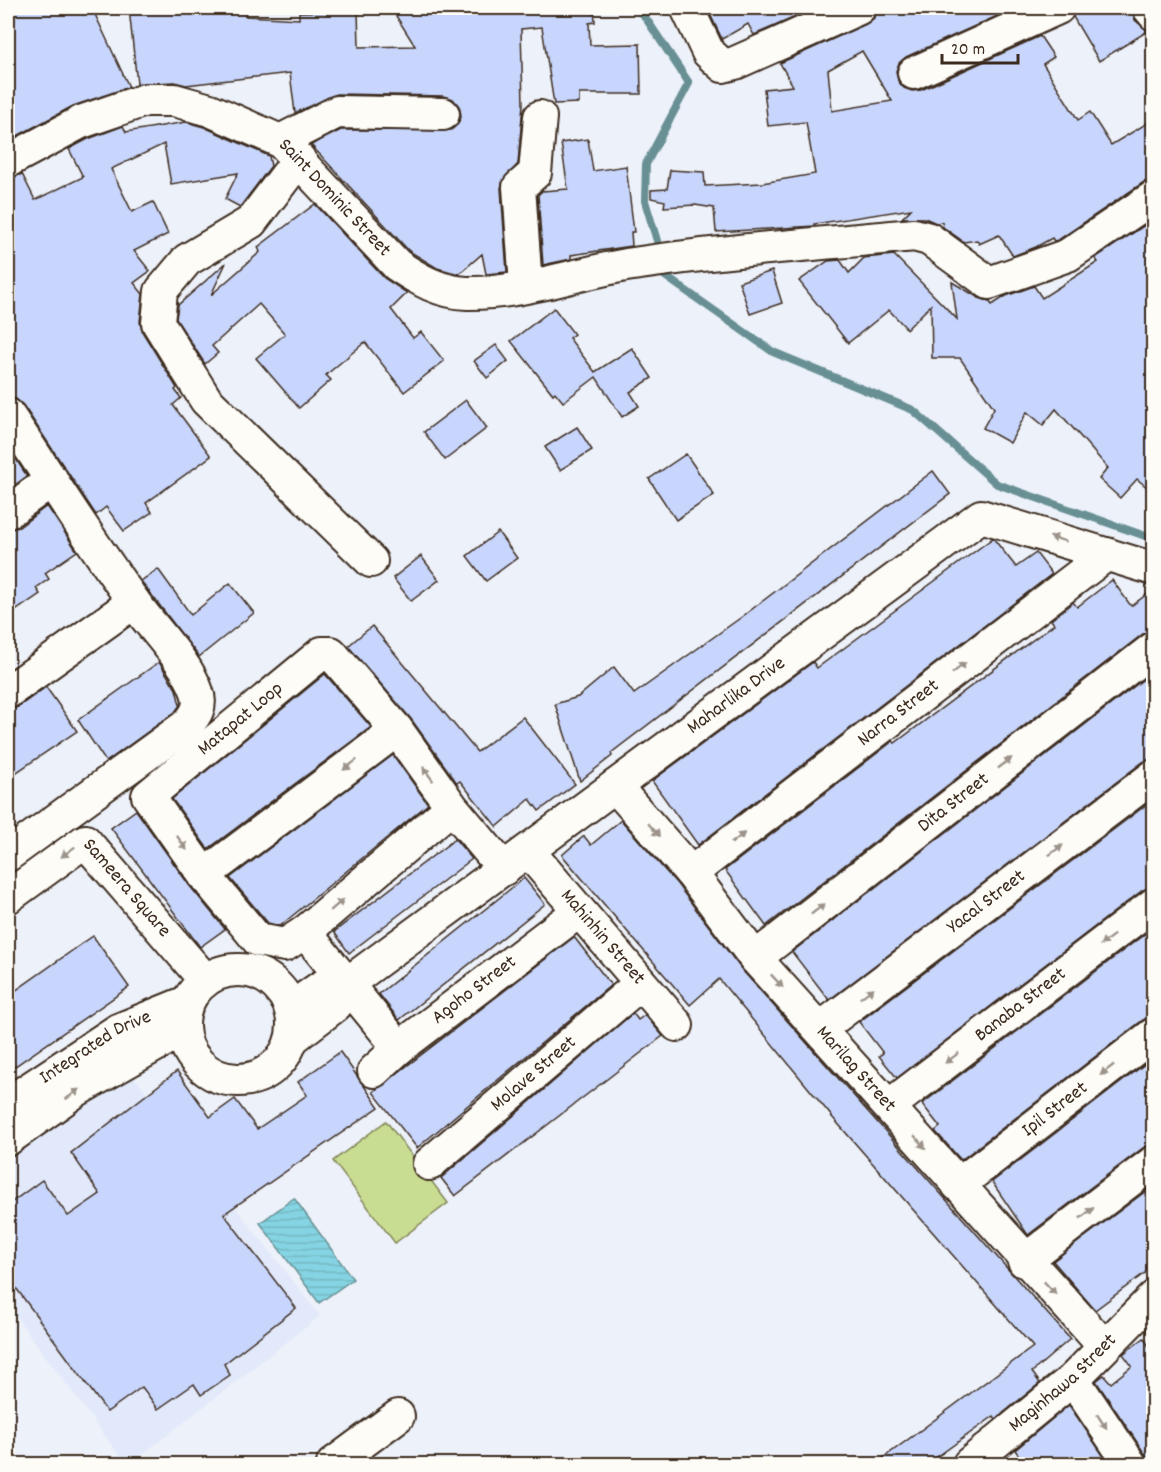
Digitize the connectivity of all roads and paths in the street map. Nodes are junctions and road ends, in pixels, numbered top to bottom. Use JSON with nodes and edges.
{"nodes":[{"id":1,"x":687,"y":8,"type":"edge"},
{"id":2,"x":859,"y":8,"type":"edge"},
{"id":3,"x":1058,"y":8,"type":"edge"},
{"id":4,"x":1149,"y":8,"type":"edge"},
{"id":5,"x":1154,"y":14,"type":"edge"},
{"id":6,"x":914,"y":73,"type":"dead end"},
{"id":7,"x":443,"y":114,"type":"dead end"},
{"id":8,"x":540,"y":117,"type":"dead end"},
{"id":9,"x":289,"y":150,"type":"junction"},
{"id":10,"x":8,"y":161,"type":"edge"},
{"id":11,"x":1154,"y":197,"type":"edge"},
{"id":12,"x":526,"y":286,"type":"junction"},
{"id":13,"x":8,"y":415,"type":"edge"},
{"id":14,"x":52,"y":480,"type":"junction"},
{"id":15,"x":8,"y":512,"type":"edge"},
{"id":16,"x":1107,"y":554,"type":"junction"},
{"id":17,"x":371,"y":561,"type":"dead end"},
{"id":18,"x":1154,"y":569,"type":"edge"},
{"id":19,"x":134,"y":602,"type":"junction"},
{"id":20,"x":1154,"y":648,"type":"edge"},
{"id":21,"x":8,"y":693,"type":"edge"},
{"id":22,"x":397,"y":730,"type":"junction"},
{"id":23,"x":1154,"y":776,"type":"edge"},
{"id":24,"x":615,"y":786,"type":"junction"},
{"id":25,"x":452,"y":807,"type":"junction"},
{"id":26,"x":8,"y":855,"type":"edge"},
{"id":27,"x":516,"y":860,"type":"junction"},
{"id":28,"x":692,"y":873,"type":"junction"},
{"id":29,"x":204,"y":874,"type":"junction"},
{"id":30,"x":8,"y":897,"type":"edge"},
{"id":31,"x":1154,"y":904,"type":"edge"},
{"id":32,"x":578,"y":912,"type":"junction"},
{"id":33,"x":305,"y":932,"type":"junction"},
{"id":34,"x":755,"y":958,"type":"junction"},
{"id":35,"x":640,"y":984,"type":"junction"},
{"id":36,"x":339,"y":989,"type":"junction"},
{"id":37,"x":192,"y":1004,"type":"junction"},
{"id":38,"x":292,"y":1023,"type":"junction"},
{"id":39,"x":677,"y":1025,"type":"dead end"},
{"id":40,"x":821,"y":1028,"type":"junction"},
{"id":41,"x":1154,"y":1035,"type":"edge"},
{"id":42,"x":399,"y":1048,"type":"junction"},
{"id":43,"x":374,"y":1071,"type":"dead end"},
{"id":44,"x":21,"y":1106,"type":"edge"},
{"id":45,"x":889,"y":1106,"type":"junction"},
{"id":46,"x":8,"y":1138,"type":"edge"},
{"id":47,"x":1154,"y":1162,"type":"edge"},
{"id":48,"x":429,"y":1164,"type":"dead end"},
{"id":49,"x":958,"y":1185,"type":"junction"},
{"id":50,"x":1024,"y":1261,"type":"junction"},
{"id":51,"x":1150,"y":1308,"type":"edge"},
{"id":52,"x":1104,"y":1346,"type":"junction"},
{"id":53,"x":1073,"y":1379,"type":"junction"},
{"id":54,"x":398,"y":1416,"type":"dead end"},
{"id":55,"x":1000,"y":1455,"type":"edge"},
{"id":56,"x":333,"y":1464,"type":"edge"},
{"id":57,"x":969,"y":1464,"type":"edge"},
{"id":58,"x":1130,"y":1464,"type":"edge"}],
"edges":[{"from":1,"to":2,"type":"street"},
{"from":3,"to":6,"type":"street"},
{"from":4,"to":5,"type":"street"},
{"from":7,"to":9,"type":"street"},
{"from":8,"to":12,"type":"street"},
{"from":9,"to":10,"type":"street","name":"Saint Dominic Street"},
{"from":9,"to":12,"type":"street","name":"Saint Dominic Street"},
{"from":9,"to":17,"type":"street"},
{"from":11,"to":12,"type":"street","name":"Saint Dominic Street"},
{"from":13,"to":14,"type":"street"},
{"from":14,"to":15,"type":"street"},
{"from":14,"to":19,"type":"street"},
{"from":16,"to":18,"type":"street","name":"Maharlika Drive"},
{"from":16,"to":24,"type":"street","name":"Maharlika Drive","one_way":true},
{"from":28,"to":16,"type":"street","name":"Narra Street","one_way":true},
{"from":19,"to":21,"type":"street"},
{"from":19,"to":26,"type":"street"},
{"from":34,"to":20,"type":"street","name":"Dita Street","one_way":true},
{"from":25,"to":22,"type":"street","name":"Matapat Loop","one_way":true},
{"from":22,"to":29,"type":"street","one_way":true},
{"from":22,"to":29,"type":"street","name":"Matapat Loop","one_way":true},
{"from":40,"to":23,"type":"street","name":"Yacal Street","one_way":true},
{"from":24,"to":27,"type":"street","name":"Maharlika Drive"},
{"from":24,"to":28,"type":"street","name":"Marilag Street","one_way":true},
{"from":25,"to":27,"type":"street","name":"Matapat Loop"},
{"from":33,"to":25,"type":"street","name":"Matapat Loop","one_way":true},
{"from":27,"to":32,"type":"street","name":"Mahinhin Street"},
{"from":27,"to":36,"type":"street","name":"Maharlika Drive"},
{"from":28,"to":34,"type":"street","name":"Marilag Street"},
{"from":29,"to":33,"type":"street","name":"Matapat Loop"},
{"from":37,"to":30,"type":"street","name":"Sameera Square","one_way":true},
{"from":31,"to":45,"type":"street","name":"Banaba Street","one_way":true},
{"from":32,"to":35,"type":"street","name":"Mahinhin Street"},
{"from":32,"to":42,"type":"street","name":"Agoho Street"},
{"from":33,"to":36,"type":"street"},
{"from":34,"to":40,"type":"street","name":"Marilag Street","one_way":true},
{"from":35,"to":39,"type":"street","name":"Mahinhin Street"},
{"from":35,"to":48,"type":"street","name":"Molave Street"},
{"from":36,"to":38,"type":"street","name":"Maharlika Drive"},
{"from":36,"to":42,"type":"street"},
{"from":37,"to":38,"type":"street"},
{"from":37,"to":38,"type":"street"},
{"from":37,"to":44,"type":"street","name":"Integrated Drive"},
{"from":40,"to":45,"type":"street","name":"Marilag Street"},
{"from":41,"to":49,"type":"street","name":"Ipil Street","one_way":true},
{"from":42,"to":43,"type":"street","name":"Agoho Street"},
{"from":44,"to":46,"type":"street","name":"Integrated Drive"},
{"from":45,"to":49,"type":"street","name":"Marilag Street","one_way":true},
{"from":50,"to":47,"type":"street","one_way":true},
{"from":49,"to":50,"type":"street","name":"Marilag Street"},
{"from":50,"to":52,"type":"street","name":"Marilag Street","one_way":true},
{"from":51,"to":52,"type":"street","name":"Maginhawa Street"},
{"from":52,"to":53,"type":"street","name":"Maginhawa Street"},
{"from":53,"to":55,"type":"street","name":"Maginhawa Street"},
{"from":53,"to":58,"type":"street","one_way":true},
{"from":54,"to":56,"type":"street"},
{"from":55,"to":57,"type":"street","name":"Maginhawa Street"}]}
